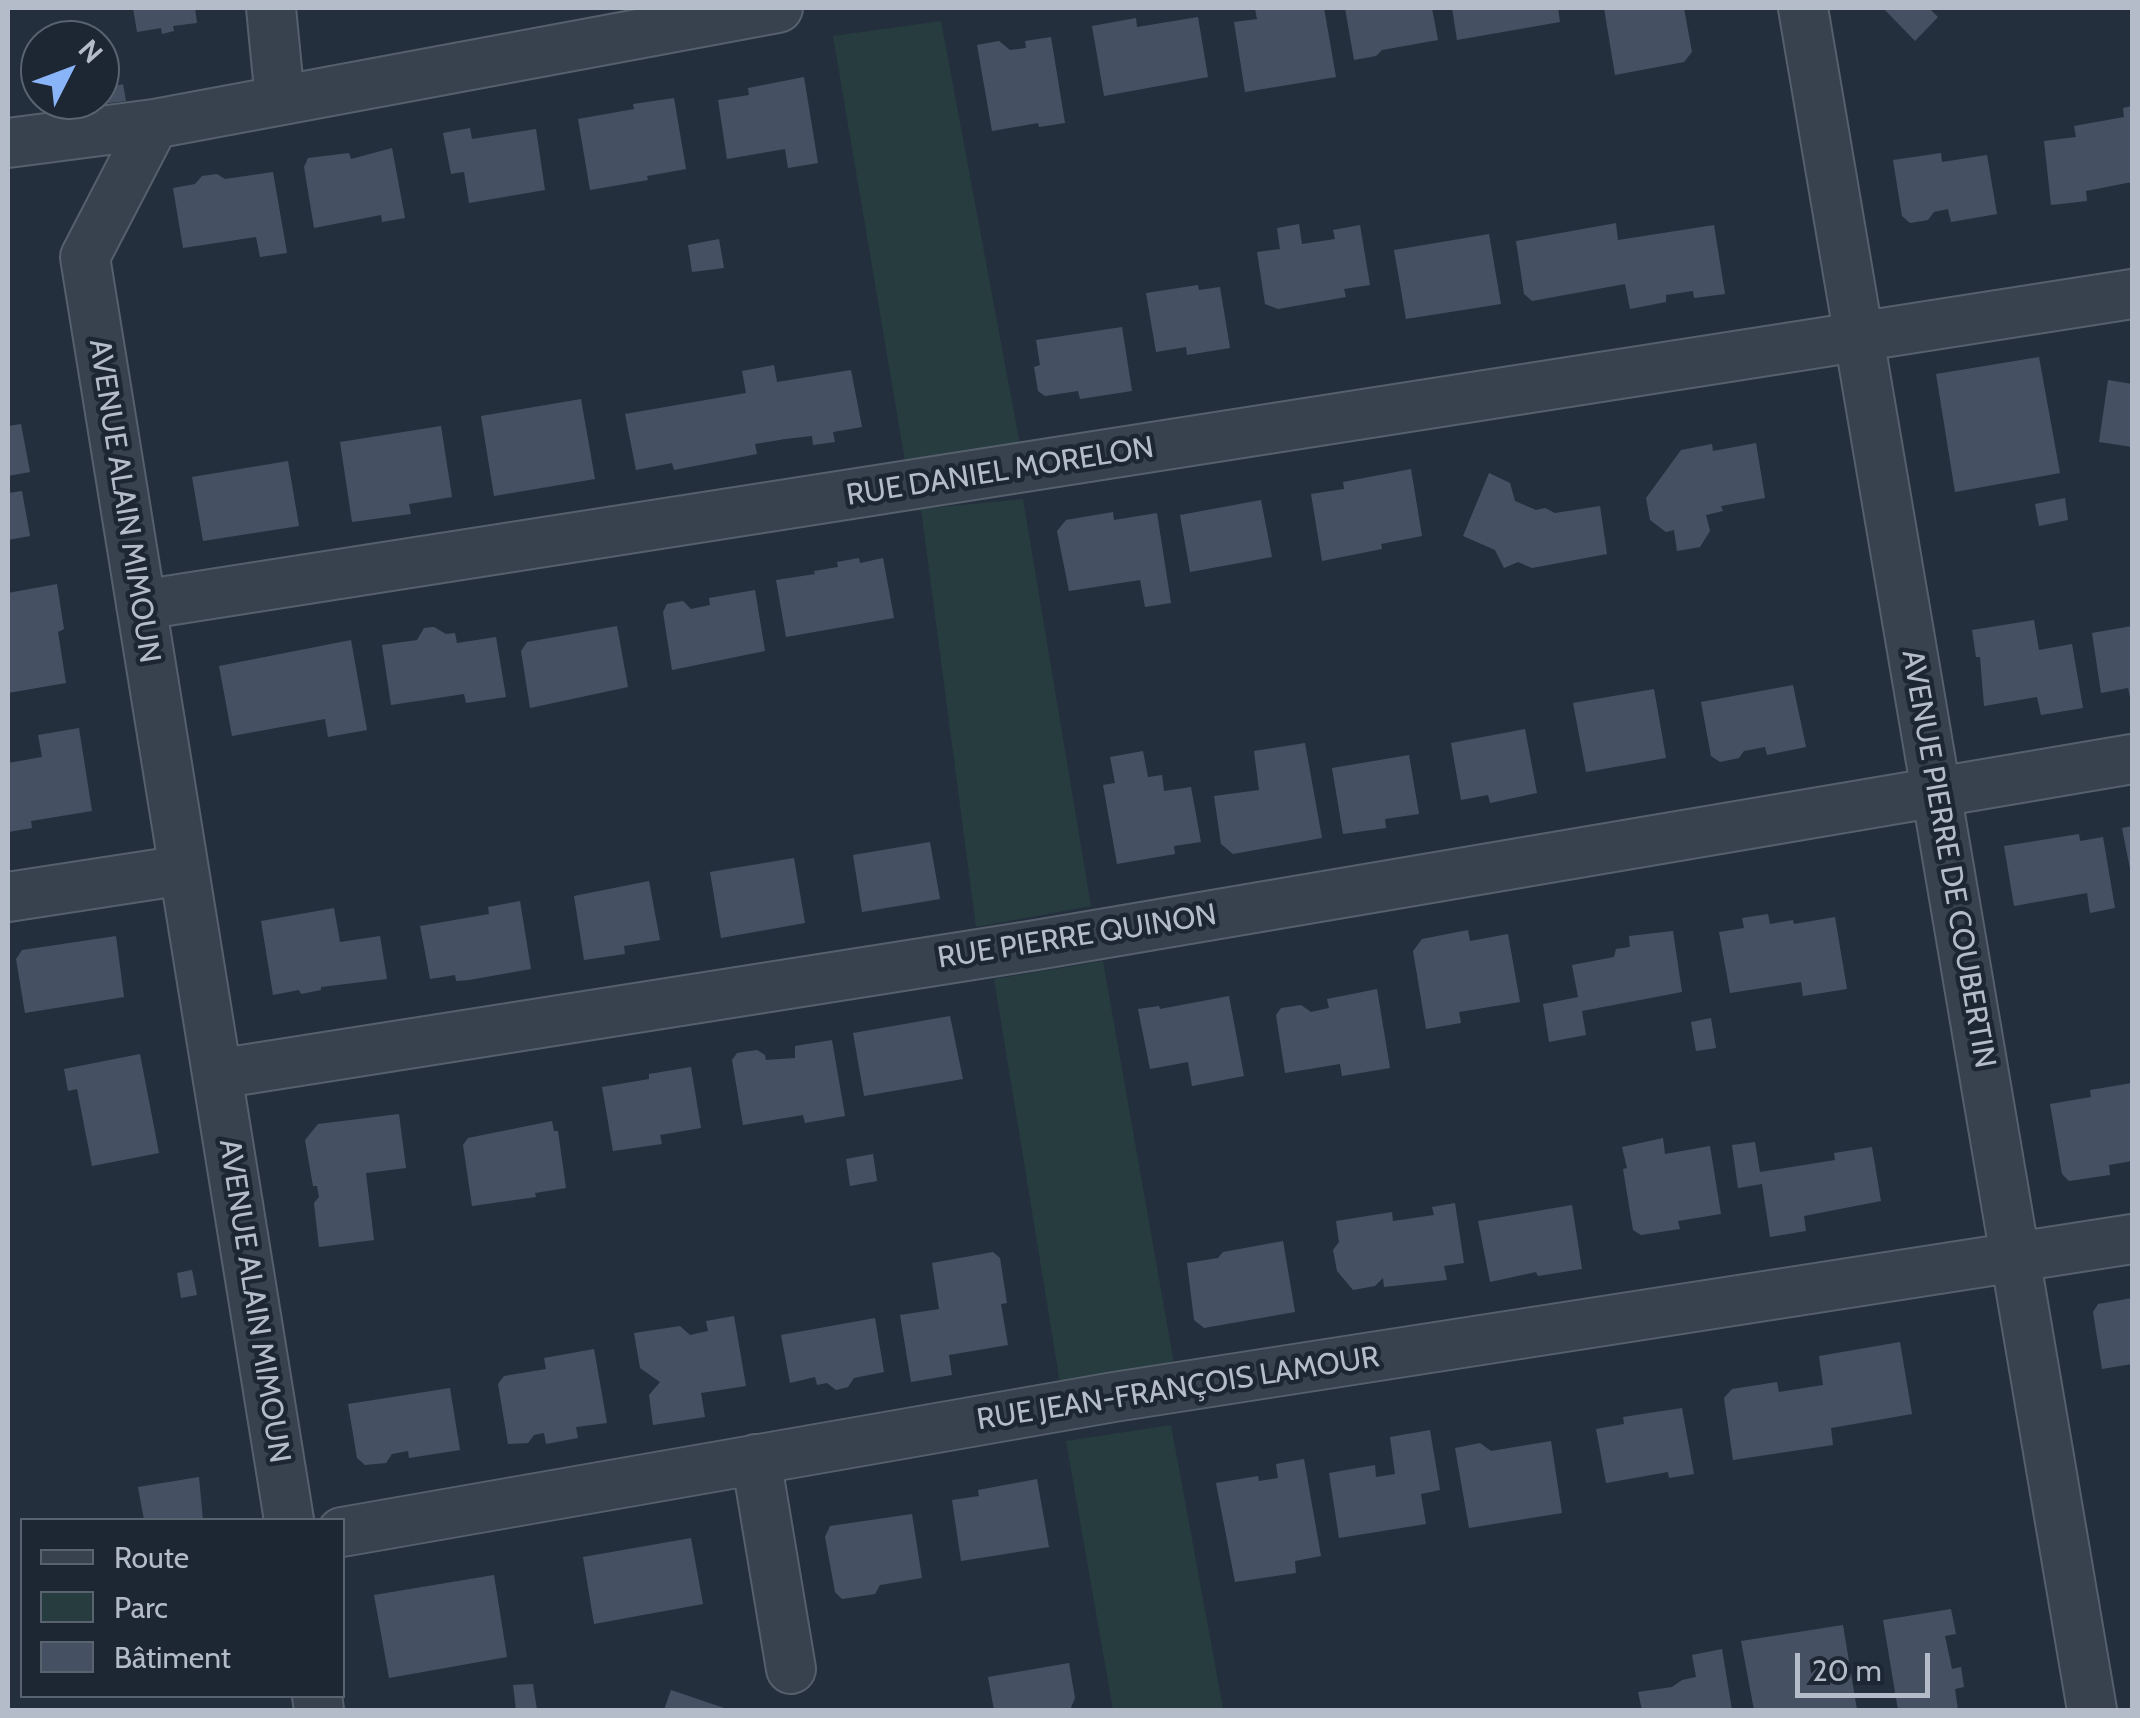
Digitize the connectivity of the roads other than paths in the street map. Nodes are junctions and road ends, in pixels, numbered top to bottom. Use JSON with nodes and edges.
{"nodes":[{"id":1,"x":271,"y":8,"type":"edge"},
{"id":2,"x":778,"y":8,"type":"edge"},
{"id":3,"x":1803,"y":8,"type":"edge"},
{"id":4,"x":280,"y":100,"type":"junction"},
{"id":5,"x":154,"y":124,"type":"junction"},
{"id":6,"x":8,"y":143,"type":"edge"},
{"id":7,"x":2132,"y":294,"type":"edge"},
{"id":8,"x":1859,"y":337,"type":"junction"},
{"id":9,"x":141,"y":606,"type":"junction"},
{"id":10,"x":2132,"y":759,"type":"edge"},
{"id":11,"x":1936,"y":792,"type":"junction"},
{"id":12,"x":184,"y":870,"type":"junction"},
{"id":13,"x":8,"y":897,"type":"edge"},
{"id":14,"x":217,"y":1074,"type":"junction"},
{"id":15,"x":2132,"y":1238,"type":"edge"},
{"id":16,"x":2016,"y":1259,"type":"junction"},
{"id":17,"x":756,"y":1460,"type":"junction"},
{"id":18,"x":290,"y":1518,"type":"edge"},
{"id":19,"x":345,"y":1531,"type":"edge"},
{"id":20,"x":792,"y":1668,"type":"dead end"},
{"id":21,"x":2092,"y":1710,"type":"edge"}],
"edges":[{"from":1,"to":4,"type":"street"},
{"from":2,"to":4,"type":"street"},
{"from":3,"to":8,"type":"street","name":"AVENUE PIERRE DE COUBERTIN"},
{"from":4,"to":5,"type":"street"},
{"from":5,"to":6,"type":"street"},
{"from":5,"to":9,"type":"street","name":"AVENUE ALAIN MIMOUN"},
{"from":7,"to":8,"type":"street","name":"RUE DANIEL MORELON"},
{"from":8,"to":9,"type":"street","name":"RUE DANIEL MORELON"},
{"from":8,"to":11,"type":"street","name":"AVENUE PIERRE DE COUBERTIN"},
{"from":9,"to":12,"type":"street","name":"AVENUE ALAIN MIMOUN"},
{"from":10,"to":11,"type":"street","name":"RUE PIERRE QUINON"},
{"from":11,"to":14,"type":"street","name":"RUE PIERRE QUINON"},
{"from":11,"to":16,"type":"street","name":"AVENUE PIERRE DE COUBERTIN"},
{"from":12,"to":13,"type":"street"},
{"from":12,"to":14,"type":"street","name":"AVENUE ALAIN MIMOUN"},
{"from":14,"to":18,"type":"street","name":"AVENUE ALAIN MIMOUN"},
{"from":15,"to":16,"type":"street","name":"RUE JEAN-FRANÇOIS LAMOUR"},
{"from":16,"to":17,"type":"street","name":"RUE JEAN-FRANÇOIS LAMOUR"},
{"from":16,"to":21,"type":"street","name":"AVENUE PIERRE DE COUBERTIN"},
{"from":17,"to":19,"type":"street","name":"RUE JEAN-FRANÇOIS LAMOUR"},
{"from":17,"to":20,"type":"street"}]}
